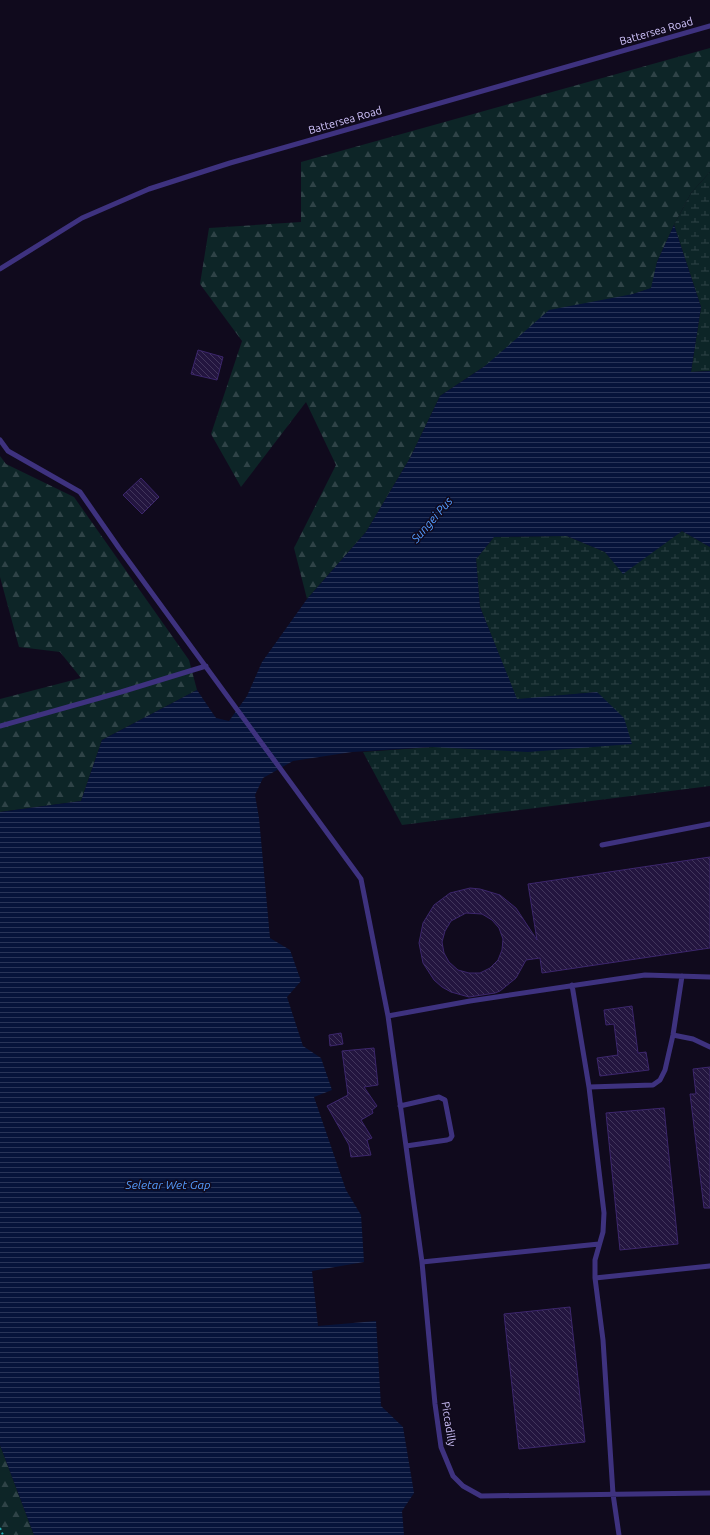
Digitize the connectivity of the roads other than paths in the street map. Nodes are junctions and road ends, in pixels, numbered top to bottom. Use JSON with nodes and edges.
{"nodes":[{"id":1,"x":710,"y":26,"type":"edge"},
{"id":2,"x":0,"y":269,"type":"edge"},
{"id":3,"x":0,"y":440,"type":"edge"},
{"id":4,"x":206,"y":666,"type":"junction"},
{"id":5,"x":0,"y":726,"type":"edge"},
{"id":6,"x":710,"y":824,"type":"edge"},
{"id":7,"x":602,"y":844,"type":"dead end"},
{"id":8,"x":682,"y":976,"type":"junction"},
{"id":9,"x":710,"y":977,"type":"edge"},
{"id":10,"x":572,"y":985,"type":"junction"},
{"id":11,"x":388,"y":1016,"type":"junction"},
{"id":12,"x":673,"y":1035,"type":"junction"},
{"id":13,"x":710,"y":1047,"type":"edge"},
{"id":14,"x":589,"y":1087,"type":"junction"},
{"id":15,"x":400,"y":1106,"type":"junction"},
{"id":16,"x":406,"y":1146,"type":"junction"},
{"id":17,"x":599,"y":1244,"type":"junction"},
{"id":18,"x":422,"y":1262,"type":"junction"},
{"id":19,"x":710,"y":1266,"type":"edge"},
{"id":20,"x":595,"y":1278,"type":"junction"},
{"id":21,"x":710,"y":1493,"type":"edge"},
{"id":22,"x":614,"y":1494,"type":"junction"},
{"id":23,"x":619,"y":1535,"type":"edge"}],
"edges":[{"from":1,"to":2,"type":"lane","name":"Battersea Road"},
{"from":3,"to":4,"type":"lane","name":"Piccadilly"},
{"from":4,"to":5,"type":"lane"},
{"from":4,"to":11,"type":"lane","name":"Piccadilly"},
{"from":6,"to":7,"type":"lane"},
{"from":8,"to":9,"type":"lane"},
{"from":8,"to":10,"type":"lane"},
{"from":8,"to":12,"type":"lane"},
{"from":10,"to":11,"type":"lane"},
{"from":10,"to":14,"type":"lane"},
{"from":11,"to":15,"type":"lane","name":"Piccadilly"},
{"from":12,"to":13,"type":"lane"},
{"from":12,"to":14,"type":"lane"},
{"from":14,"to":17,"type":"lane"},
{"from":15,"to":16,"type":"lane","name":"Piccadilly"},
{"from":15,"to":16,"type":"lane"},
{"from":16,"to":18,"type":"lane","name":"Piccadilly"},
{"from":17,"to":18,"type":"lane"},
{"from":17,"to":20,"type":"lane"},
{"from":18,"to":22,"type":"lane","name":"Piccadilly"},
{"from":19,"to":20,"type":"lane"},
{"from":20,"to":22,"type":"lane"},
{"from":21,"to":22,"type":"lane","name":"Piccadilly"},
{"from":22,"to":23,"type":"lane"}]}
